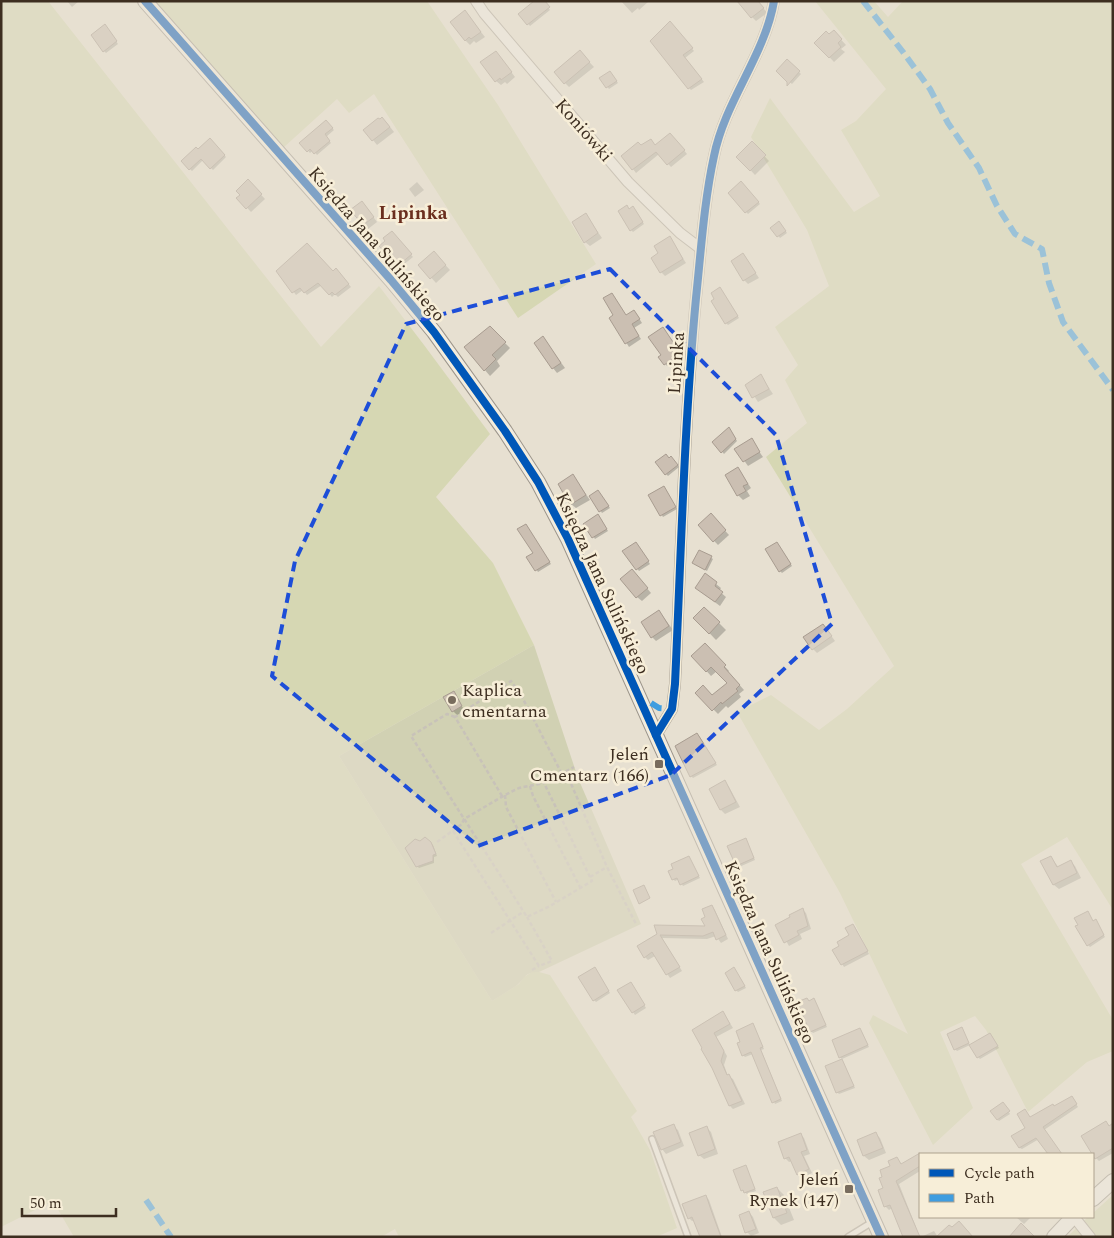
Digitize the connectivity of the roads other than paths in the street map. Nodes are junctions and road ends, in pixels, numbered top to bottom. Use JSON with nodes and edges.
{"nodes":[{"id":1,"x":145,"y":1,"type":"edge"},
{"id":2,"x":476,"y":1,"type":"edge"},
{"id":3,"x":774,"y":1,"type":"edge"},
{"id":4,"x":701,"y":249,"type":"junction"},
{"id":5,"x":656,"y":735,"type":"junction"},
{"id":6,"x":652,"y":1139,"type":"dead end"},
{"id":7,"x":1113,"y":1181,"type":"edge"},
{"id":8,"x":1094,"y":1198,"type":"edge"},
{"id":9,"x":1072,"y":1218,"type":"edge"},
{"id":10,"x":1074,"y":1218,"type":"edge"},
{"id":11,"x":874,"y":1221,"type":"junction"},
{"id":12,"x":688,"y":1237,"type":"edge"},
{"id":13,"x":848,"y":1237,"type":"edge"},
{"id":14,"x":882,"y":1237,"type":"edge"},
{"id":15,"x":1054,"y":1237,"type":"edge"},
{"id":16,"x":1090,"y":1237,"type":"edge"}],
"edges":[{"from":1,"to":5,"type":"street","name":"Księdza Jana Sulińskiego"},
{"from":2,"to":4,"type":"street","name":"Koniówki"},
{"from":3,"to":4,"type":"street","name":"Lipinka"},
{"from":4,"to":5,"type":"street","name":"Lipinka"},
{"from":5,"to":11,"type":"street","name":"Księdza Jana Sulińskiego"},
{"from":6,"to":12,"type":"lane"},
{"from":7,"to":8,"type":"street"},
{"from":9,"to":15,"type":"street"},
{"from":10,"to":16,"type":"street"},
{"from":11,"to":13,"type":"lane"},
{"from":11,"to":14,"type":"street","name":"Księdza Jana Sulińskiego"}]}
